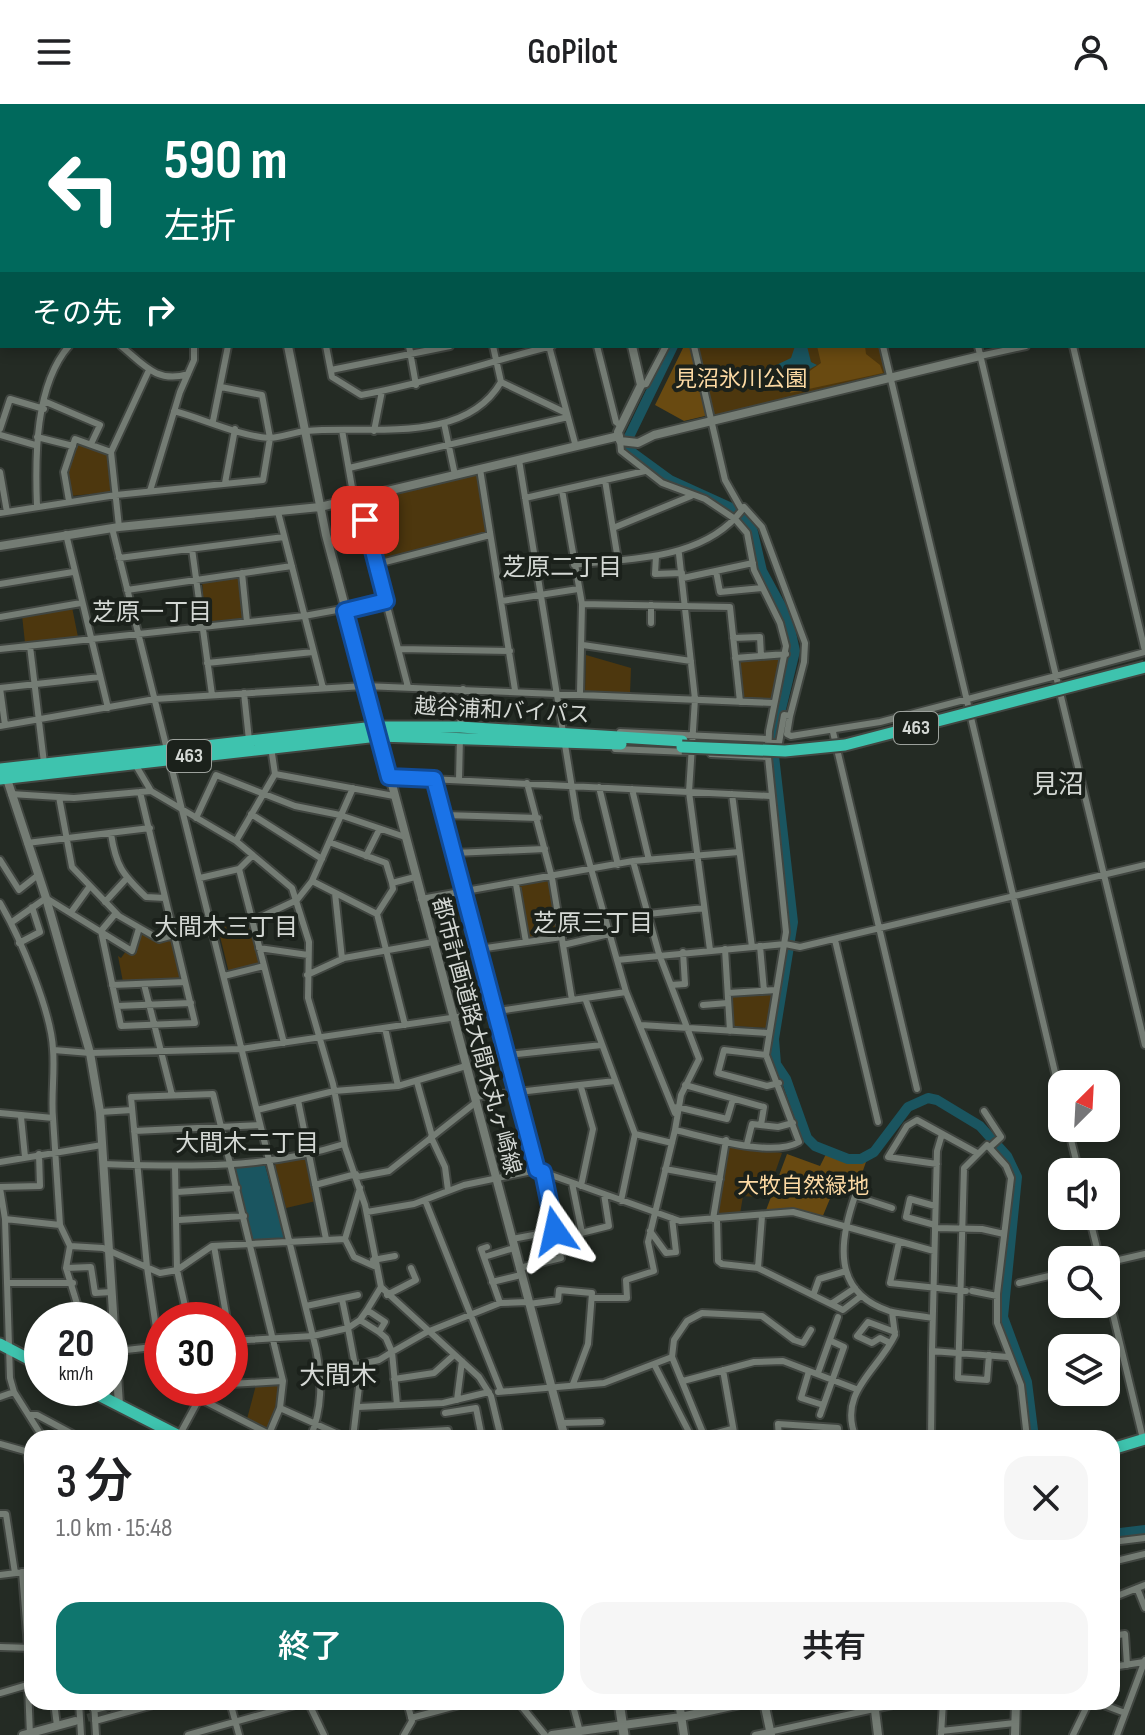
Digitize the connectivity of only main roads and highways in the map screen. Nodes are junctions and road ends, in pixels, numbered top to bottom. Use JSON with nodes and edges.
{"nodes":[{"id":1,"x":1145,"y":659,"type":"edge"},
{"id":2,"x":1145,"y":667,"type":"edge"},
{"id":3,"x":376,"y":732,"type":"junction"},
{"id":4,"x":564,"y":738,"type":"junction"},
{"id":5,"x":616,"y":741,"type":"junction"},
{"id":6,"x":687,"y":744,"type":"junction"},
{"id":7,"x":169,"y":754,"type":"junction"},
{"id":8,"x":2,"y":774,"type":"edge"},
{"id":9,"x":4,"y":1346,"type":"edge"},
{"id":10,"x":24,"y":1357,"type":"edge"},
{"id":11,"x":121,"y":1406,"type":"edge"},
{"id":12,"x":168,"y":1430,"type":"edge"},
{"id":13,"x":1144,"y":1439,"type":"edge"},
{"id":14,"x":1120,"y":1446,"type":"edge"},
{"id":15,"x":620,"y":1710,"type":"edge"},
{"id":16,"x":623,"y":1730,"type":"edge"}],
"edges":[{"from":1,"to":6,"type":"highway","number":"463","bridge":true},
{"from":2,"to":6,"type":"highway","number":"463","bridge":true},
{"from":3,"to":4,"type":"highway","name":"越谷浦和バイパス","number":"463"},
{"from":3,"to":7,"type":"highway","name":"越谷浦和バイパス","number":"463"},
{"from":3,"to":7,"type":"highway","name":"越谷浦和バイパス","number":"463"},
{"from":4,"to":5,"type":"highway","name":"越谷浦和バイパス","number":"463"},
{"from":4,"to":5,"type":"highway","name":"越谷浦和バイパス","number":"463"},
{"from":5,"to":6,"type":"highway","number":"463"},
{"from":7,"to":8,"type":"highway","name":"越谷浦和バイパス","number":"463"},
{"from":7,"to":8,"type":"highway","name":"越谷浦和バイパス","number":"463"},
{"from":9,"to":10,"type":"highway"},
{"from":11,"to":12,"type":"highway"},
{"from":13,"to":14,"type":"highway"},
{"from":15,"to":16,"type":"main road"}]}
